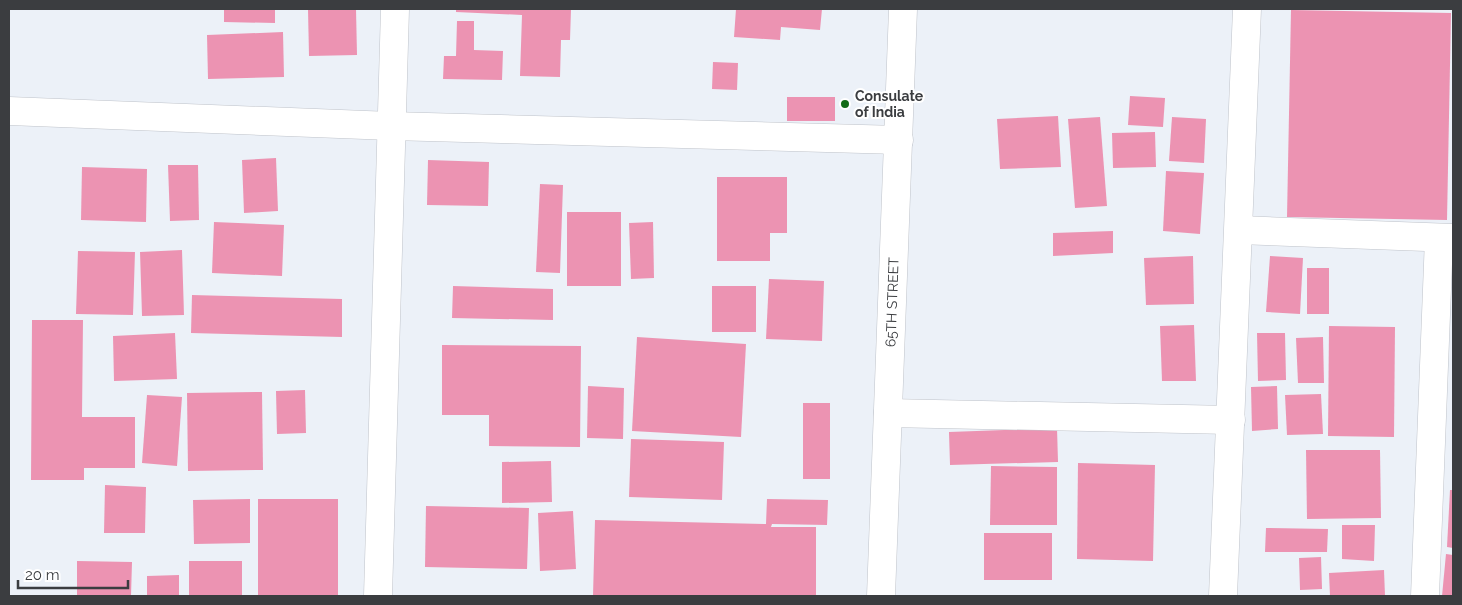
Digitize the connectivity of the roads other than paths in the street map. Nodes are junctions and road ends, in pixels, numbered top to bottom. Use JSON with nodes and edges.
{"nodes":[{"id":1,"x":395,"y":9,"type":"edge"},
{"id":2,"x":903,"y":9,"type":"edge"},
{"id":3,"x":1247,"y":9,"type":"edge"},
{"id":4,"x":9,"y":111,"type":"edge"},
{"id":5,"x":391,"y":126,"type":"junction"},
{"id":6,"x":899,"y":140,"type":"junction"},
{"id":7,"x":1239,"y":230,"type":"junction"},
{"id":8,"x":1446,"y":238,"type":"edge"},
{"id":9,"x":888,"y":413,"type":"junction"},
{"id":10,"x":1231,"y":420,"type":"junction"},
{"id":11,"x":378,"y":596,"type":"edge"},
{"id":12,"x":881,"y":596,"type":"edge"},
{"id":13,"x":1223,"y":596,"type":"edge"},
{"id":14,"x":1425,"y":596,"type":"edge"}],
"edges":[{"from":1,"to":5,"type":"street"},
{"from":2,"to":6,"type":"street","name":"65TH STREET"},
{"from":3,"to":7,"type":"street"},
{"from":4,"to":5,"type":"street"},
{"from":5,"to":6,"type":"street"},
{"from":5,"to":11,"type":"street"},
{"from":6,"to":9,"type":"street","name":"65TH STREET"},
{"from":7,"to":8,"type":"street"},
{"from":7,"to":10,"type":"street"},
{"from":8,"to":14,"type":"street"},
{"from":9,"to":10,"type":"street"},
{"from":9,"to":12,"type":"street","name":"65TH STREET"},
{"from":10,"to":13,"type":"street"}]}
